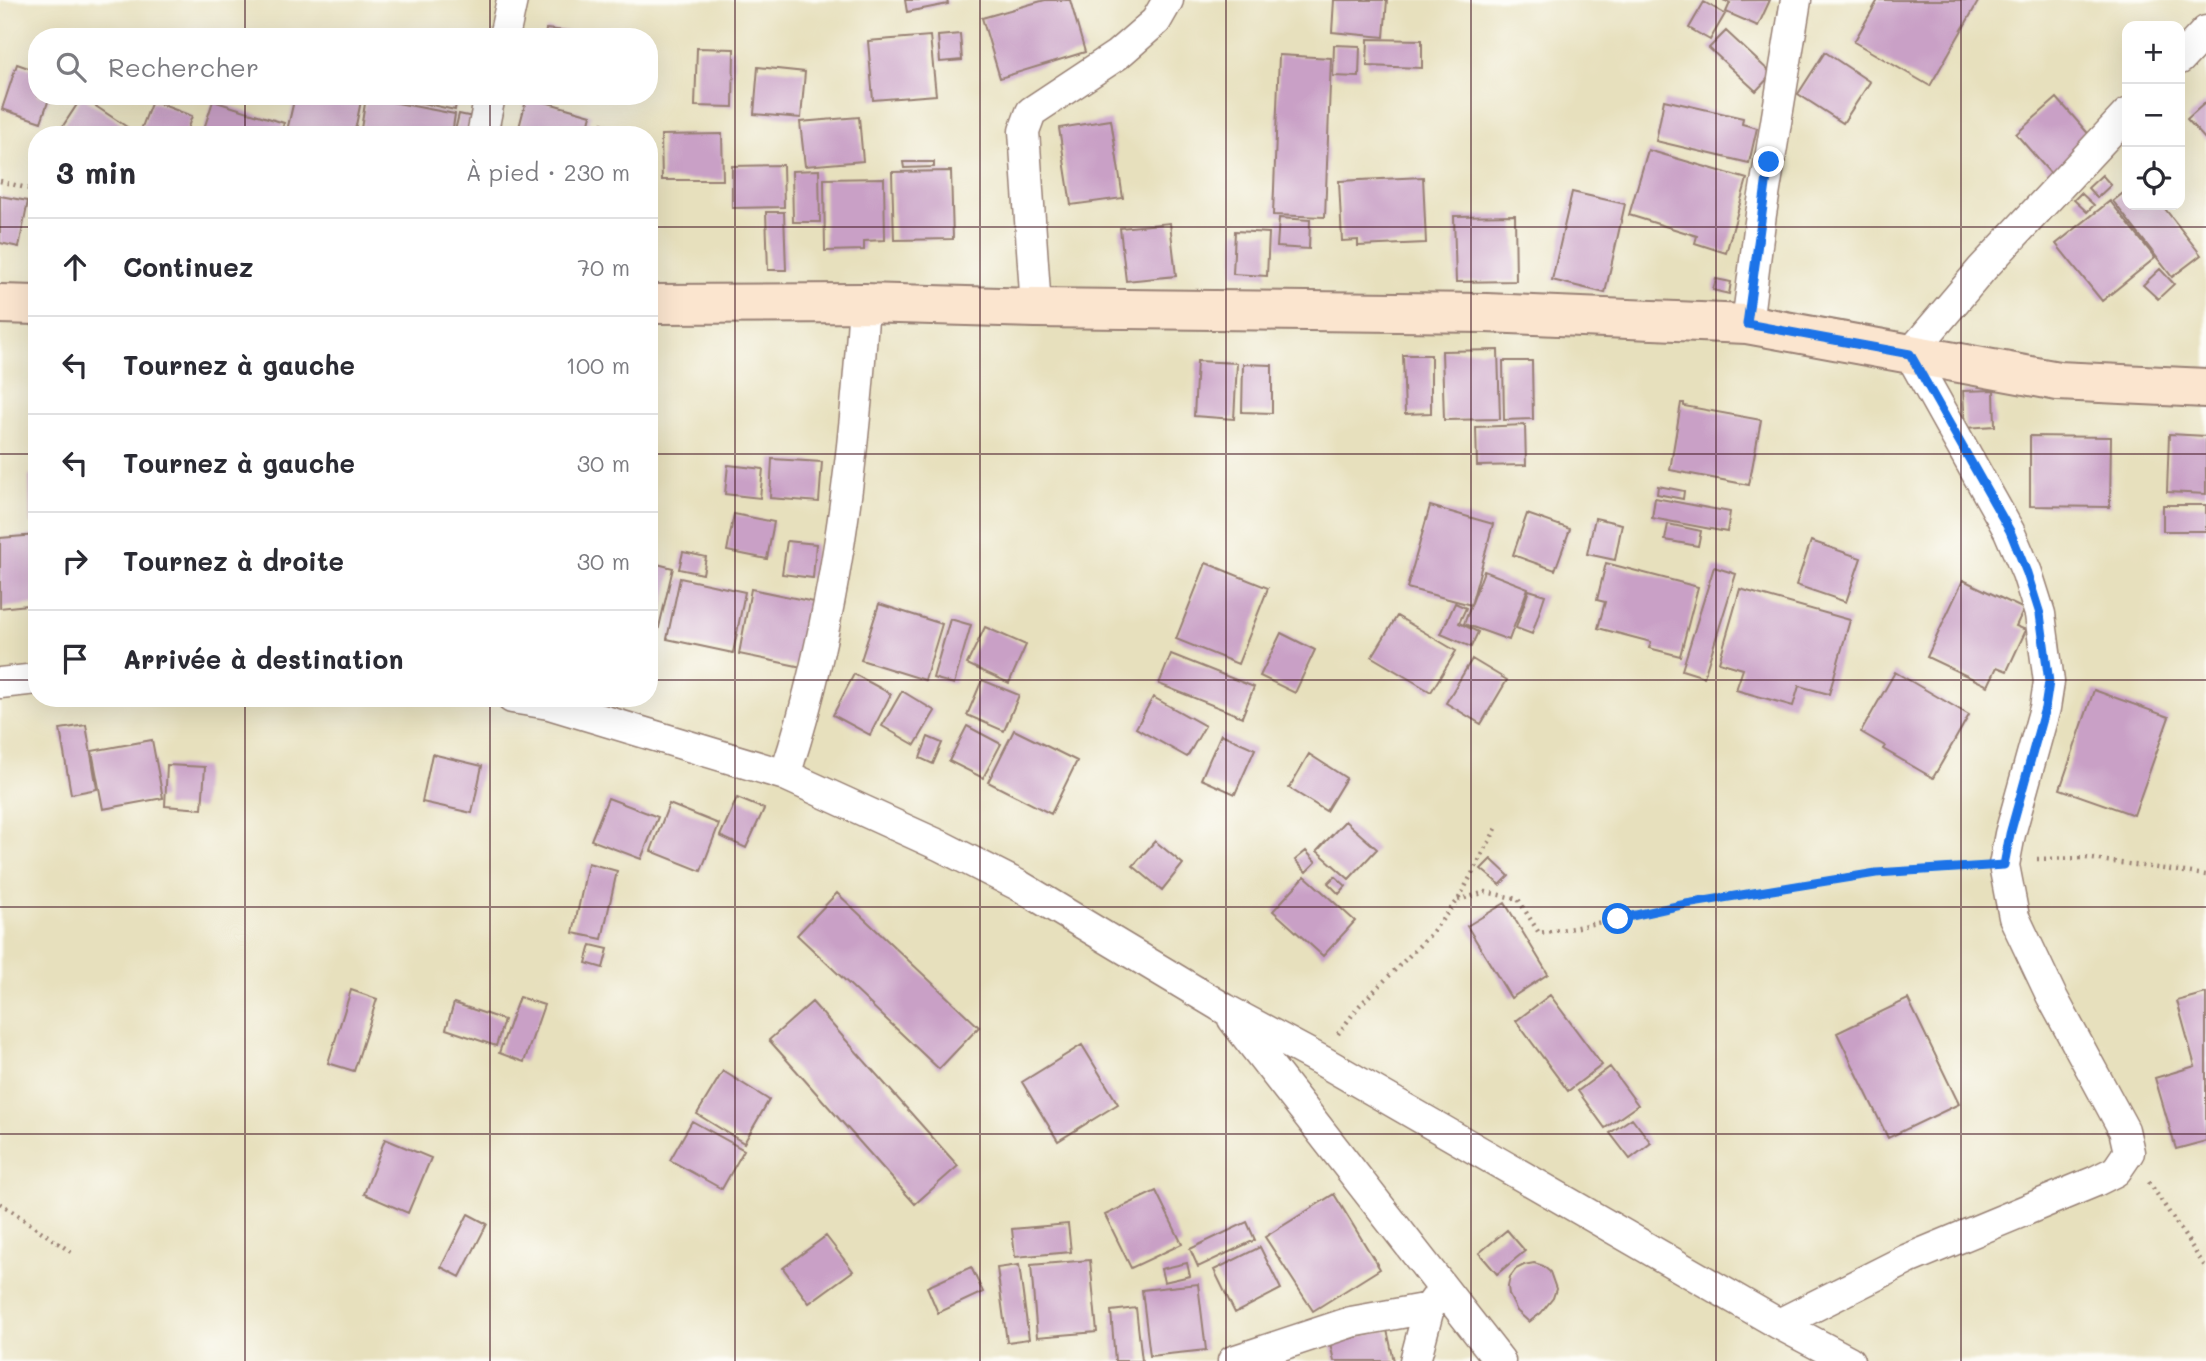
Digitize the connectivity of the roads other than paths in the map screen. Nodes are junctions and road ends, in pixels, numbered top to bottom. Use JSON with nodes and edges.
{"nodes":[{"id":1,"x":512,"y":0,"type":"edge"},
{"id":2,"x":1168,"y":0,"type":"edge"},
{"id":3,"x":1796,"y":0,"type":"edge"},
{"id":4,"x":506,"y":28,"type":"edge"},
{"id":5,"x":2206,"y":31,"type":"edge"},
{"id":6,"x":2185,"y":54,"type":"edge"},
{"id":7,"x":488,"y":105,"type":"edge"},
{"id":8,"x":2122,"y":119,"type":"edge"},
{"id":9,"x":483,"y":126,"type":"edge"},
{"id":10,"x":864,"y":303,"type":"junction"},
{"id":11,"x":0,"y":304,"type":"edge"},
{"id":12,"x":658,"y":304,"type":"edge"},
{"id":13,"x":28,"y":305,"type":"edge"},
{"id":14,"x":1036,"y":308,"type":"junction"},
{"id":15,"x":1747,"y":324,"type":"junction"},
{"id":16,"x":1910,"y":354,"type":"junction"},
{"id":17,"x":2206,"y":388,"type":"edge"},
{"id":18,"x":28,"y":680,"type":"edge"},
{"id":19,"x":0,"y":683,"type":"edge"},
{"id":20,"x":559,"y":707,"type":"edge"},
{"id":21,"x":785,"y":775,"type":"junction"},
{"id":22,"x":1225,"y":1009,"type":"junction"},
{"id":23,"x":1436,"y":1297,"type":"junction"},
{"id":24,"x":1779,"y":1324,"type":"junction"},
{"id":25,"x":1233,"y":1361,"type":"edge"},
{"id":26,"x":1415,"y":1361,"type":"edge"},
{"id":27,"x":1500,"y":1361,"type":"edge"},
{"id":28,"x":1849,"y":1361,"type":"edge"}],
"edges":[{"from":1,"to":4,"type":"street"},
{"from":2,"to":14,"type":"street"},
{"from":3,"to":15,"type":"street"},
{"from":5,"to":6,"type":"street"},
{"from":7,"to":9,"type":"street"},
{"from":8,"to":16,"type":"street"},
{"from":10,"to":12,"type":"street"},
{"from":10,"to":14,"type":"street"},
{"from":10,"to":21,"type":"street"},
{"from":11,"to":13,"type":"street"},
{"from":14,"to":15,"type":"street"},
{"from":15,"to":16,"type":"street"},
{"from":16,"to":17,"type":"street"},
{"from":16,"to":24,"type":"street"},
{"from":18,"to":19,"type":"street"},
{"from":20,"to":21,"type":"street"},
{"from":21,"to":22,"type":"street"},
{"from":22,"to":23,"type":"street"},
{"from":22,"to":24,"type":"street"},
{"from":23,"to":25,"type":"street"},
{"from":23,"to":26,"type":"street"},
{"from":23,"to":27,"type":"street"},
{"from":24,"to":28,"type":"street"}]}
